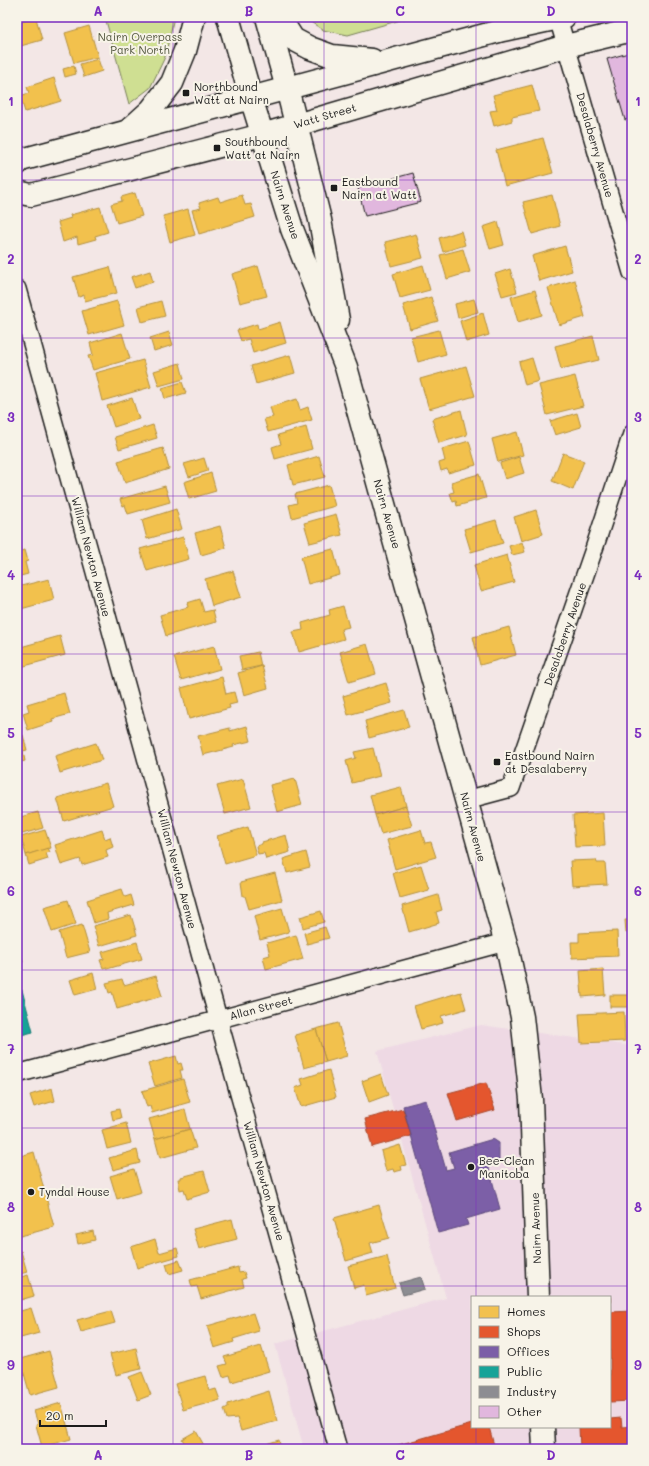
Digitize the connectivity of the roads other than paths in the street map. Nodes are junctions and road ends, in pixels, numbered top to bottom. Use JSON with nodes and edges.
{"nodes":[{"id":1,"x":194,"y":17,"type":"edge"},
{"id":2,"x":228,"y":17,"type":"edge"},
{"id":3,"x":266,"y":17,"type":"edge"},
{"id":4,"x":279,"y":17,"type":"edge"},
{"id":5,"x":561,"y":18,"type":"edge"},
{"id":6,"x":632,"y":30,"type":"edge"},
{"id":7,"x":566,"y":46,"type":"junction"},
{"id":8,"x":387,"y":61,"type":"junction"},
{"id":9,"x":287,"y":88,"type":"junction"},
{"id":10,"x":251,"y":98,"type":"junction"},
{"id":11,"x":296,"y":124,"type":"junction"},
{"id":12,"x":127,"y":132,"type":"junction"},
{"id":13,"x":262,"y":135,"type":"junction"},
{"id":14,"x":17,"y":164,"type":"edge"},
{"id":15,"x":17,"y":192,"type":"edge"},
{"id":16,"x":632,"y":273,"type":"edge"},
{"id":17,"x":17,"y":289,"type":"edge"},
{"id":18,"x":346,"y":367,"type":"junction"},
{"id":19,"x":632,"y":434,"type":"edge"},
{"id":20,"x":466,"y":800,"type":"junction"},
{"id":21,"x":505,"y":942,"type":"junction"},
{"id":22,"x":219,"y":1020,"type":"junction"},
{"id":23,"x":17,"y":1074,"type":"edge"},
{"id":24,"x":538,"y":1296,"type":"edge"},
{"id":25,"x":543,"y":1428,"type":"edge"},
{"id":26,"x":338,"y":1449,"type":"edge"},
{"id":27,"x":544,"y":1449,"type":"edge"}],
"edges":[{"from":1,"to":12,"type":"main road"},
{"from":2,"to":10,"type":"main road","name":"Nairn Avenue"},
{"from":3,"to":9,"type":"main road","name":"Nairn Avenue"},
{"from":4,"to":8,"type":"main road"},
{"from":5,"to":7,"type":"street","name":"Desalaberry Avenue"},
{"from":5,"to":8,"type":"main road"},
{"from":6,"to":7,"type":"main road","name":"Watt Street"},
{"from":7,"to":11,"type":"main road","name":"Watt Street"},
{"from":7,"to":16,"type":"street","name":"Desalaberry Avenue"},
{"from":8,"to":9,"type":"main road"},
{"from":9,"to":10,"type":"main road"},
{"from":9,"to":11,"type":"main road","name":"Nairn Avenue"},
{"from":10,"to":12,"type":"main road"},
{"from":10,"to":13,"type":"main road","name":"Nairn Avenue"},
{"from":11,"to":13,"type":"main road","name":"Watt Street"},
{"from":11,"to":18,"type":"main road","name":"Nairn Avenue"},
{"from":12,"to":14,"type":"main road"},
{"from":13,"to":15,"type":"main road","name":"Watt Street"},
{"from":13,"to":18,"type":"main road","name":"Nairn Avenue"},
{"from":17,"to":22,"type":"street","name":"William Newton Avenue"},
{"from":18,"to":20,"type":"main road","name":"Nairn Avenue"},
{"from":19,"to":20,"type":"street","name":"Desalaberry Avenue"},
{"from":20,"to":21,"type":"main road","name":"Nairn Avenue"},
{"from":21,"to":22,"type":"street","name":"Allan Street"},
{"from":21,"to":24,"type":"main road","name":"Nairn Avenue"},
{"from":22,"to":23,"type":"street","name":"Allan Street"},
{"from":22,"to":26,"type":"street","name":"William Newton Avenue"},
{"from":25,"to":27,"type":"main road"}]}
